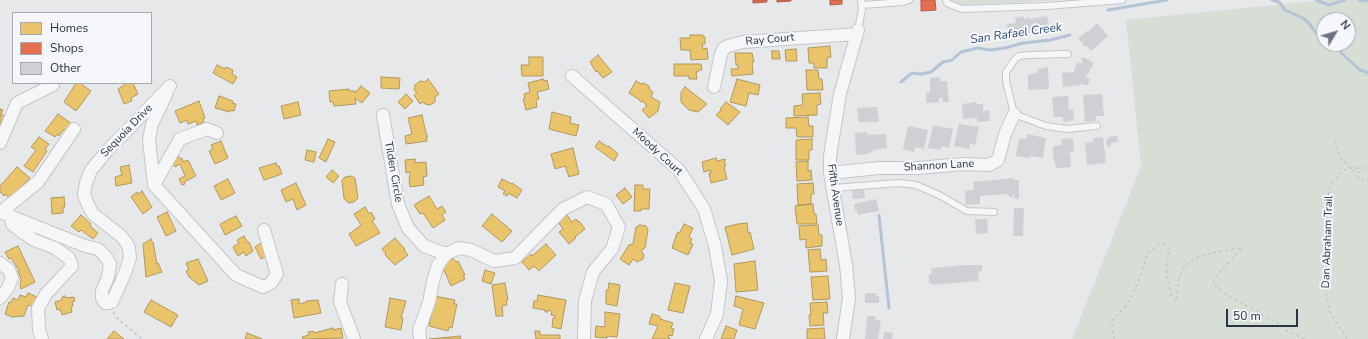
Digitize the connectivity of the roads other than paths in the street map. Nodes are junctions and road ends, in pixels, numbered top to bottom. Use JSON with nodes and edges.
{"nodes":[{"id":1,"x":909,"y":0,"type":"edge"},
{"id":2,"x":946,"y":0,"type":"edge"},
{"id":3,"x":1122,"y":0,"type":"edge"},
{"id":4,"x":861,"y":2,"type":"edge"},
{"id":5,"x":858,"y":32,"type":"junction"},
{"id":6,"x":1068,"y":54,"type":"dead end"},
{"id":7,"x":572,"y":76,"type":"dead end"},
{"id":8,"x":53,"y":85,"type":"dead end"},
{"id":9,"x":714,"y":87,"type":"dead end"},
{"id":10,"x":1014,"y":114,"type":"junction"},
{"id":11,"x":383,"y":115,"type":"dead end"},
{"id":12,"x":1097,"y":126,"type":"dead end"},
{"id":13,"x":74,"y":129,"type":"dead end"},
{"id":14,"x":217,"y":133,"type":"dead end"},
{"id":15,"x":0,"y":143,"type":"edge"},
{"id":16,"x":830,"y":173,"type":"junction"},
{"id":17,"x":154,"y":185,"type":"junction"},
{"id":18,"x":833,"y":188,"type":"junction"},
{"id":19,"x":994,"y":212,"type":"dead end"},
{"id":20,"x":4,"y":213,"type":"edge"},
{"id":21,"x":264,"y":230,"type":"dead end"},
{"id":22,"x":446,"y":254,"type":"junction"},
{"id":23,"x":0,"y":264,"type":"edge"},
{"id":24,"x":342,"y":284,"type":"dead end"},
{"id":25,"x":0,"y":298,"type":"edge"},
{"id":26,"x":42,"y":339,"type":"edge"},
{"id":27,"x":354,"y":339,"type":"edge"},
{"id":28,"x":420,"y":339,"type":"edge"},
{"id":29,"x":584,"y":339,"type":"edge"},
{"id":30,"x":706,"y":339,"type":"edge"},
{"id":31,"x":843,"y":339,"type":"edge"}],
"edges":[{"from":1,"to":4,"type":"lane"},
{"from":2,"to":3,"type":"lane"},
{"from":4,"to":5,"type":"lane"},
{"from":5,"to":9,"type":"street","name":"Ray Court"},
{"from":5,"to":16,"type":"street","name":"Fifth Avenue"},
{"from":6,"to":10,"type":"lane"},
{"from":7,"to":30,"type":"street","name":"Moody Court"},
{"from":8,"to":15,"type":"street"},
{"from":10,"to":12,"type":"lane"},
{"from":10,"to":16,"type":"street","name":"Shannon Lane"},
{"from":11,"to":22,"type":"street","name":"Tilden Circle"},
{"from":13,"to":20,"type":"street"},
{"from":14,"to":17,"type":"street"},
{"from":16,"to":18,"type":"street","name":"Fifth Avenue"},
{"from":17,"to":20,"type":"street","name":"Sequoia Drive"},
{"from":17,"to":21,"type":"street"},
{"from":18,"to":19,"type":"lane"},
{"from":18,"to":31,"type":"street","name":"Fifth Avenue"},
{"from":20,"to":26,"type":"street"},
{"from":22,"to":28,"type":"street"},
{"from":22,"to":29,"type":"street"},
{"from":23,"to":25,"type":"street"},
{"from":24,"to":27,"type":"street"}]}
